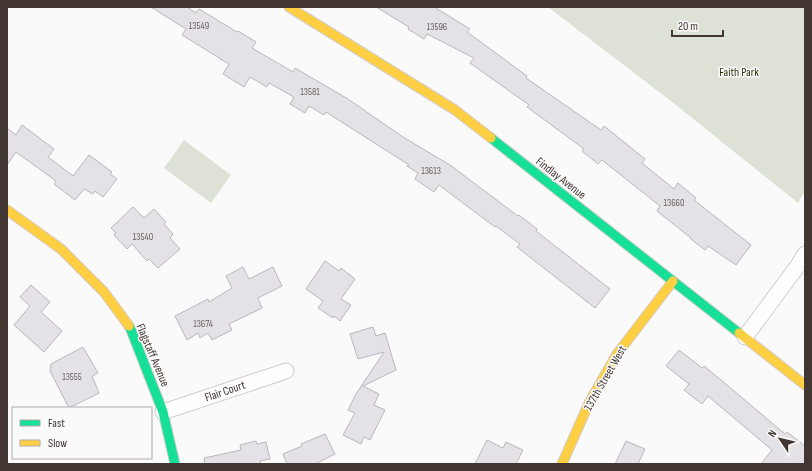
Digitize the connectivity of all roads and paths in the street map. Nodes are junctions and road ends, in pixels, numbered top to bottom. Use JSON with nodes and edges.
{"nodes":[{"id":1,"x":289,"y":7,"type":"edge"},
{"id":2,"x":563,"y":7,"type":"edge"},
{"id":3,"x":805,"y":152,"type":"edge"},
{"id":4,"x":7,"y":210,"type":"edge"},
{"id":5,"x":805,"y":254,"type":"edge"},
{"id":6,"x":674,"y":281,"type":"junction"},
{"id":7,"x":745,"y":338,"type":"junction"},
{"id":8,"x":286,"y":371,"type":"dead end"},
{"id":9,"x":805,"y":385,"type":"edge"},
{"id":10,"x":163,"y":412,"type":"junction"},
{"id":11,"x":175,"y":464,"type":"edge"},
{"id":12,"x":562,"y":464,"type":"edge"}],
"edges":[{"from":1,"to":6,"type":"street","name":"Findlay Avenue"},
{"from":2,"to":3,"type":"path"},
{"from":4,"to":10,"type":"street","name":"Flagstaff Avenue"},
{"from":5,"to":7,"type":"street"},
{"from":6,"to":7,"type":"street","name":"Findlay Avenue"},
{"from":6,"to":12,"type":"street","name":"137th Street West"},
{"from":7,"to":9,"type":"street","name":"Findlay Avenue"},
{"from":8,"to":10,"type":"street","name":"Flair Court"},
{"from":10,"to":11,"type":"street","name":"Flagstaff Avenue"}]}
